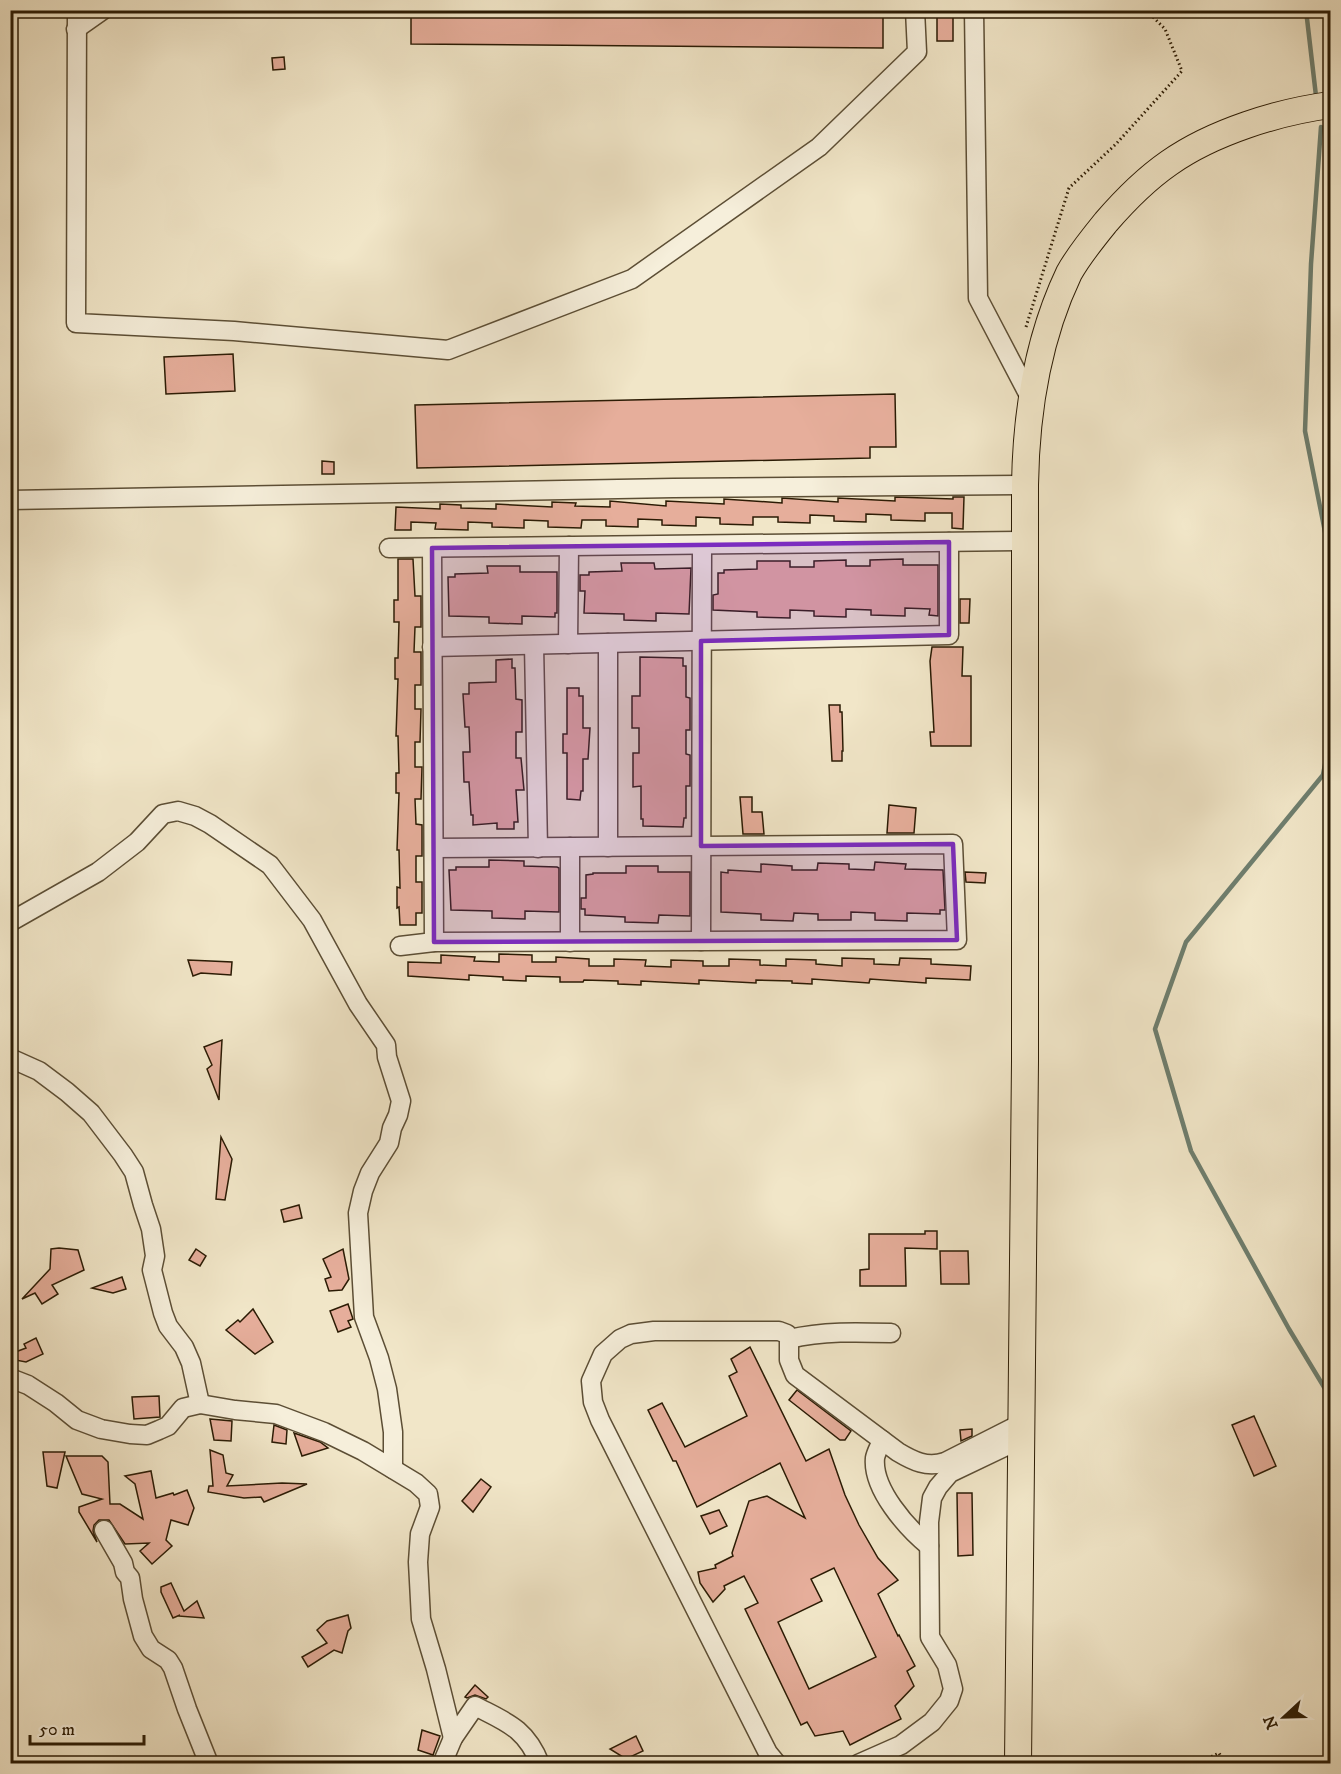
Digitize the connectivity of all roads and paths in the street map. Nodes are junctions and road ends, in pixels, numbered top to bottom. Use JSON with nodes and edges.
{"nodes":[{"id":1,"x":103,"y":10,"type":"edge"},
{"id":2,"x":915,"y":10,"type":"edge"},
{"id":3,"x":974,"y":10,"type":"edge"},
{"id":4,"x":1146,"y":10,"type":"edge"},
{"id":5,"x":76,"y":20,"type":"edge"},
{"id":6,"x":1330,"y":105,"type":"edge"},
{"id":7,"x":1025,"y":334,"type":"dead end"},
{"id":8,"x":1033,"y":403,"type":"junction"},
{"id":9,"x":1025,"y":486,"type":"junction"},
{"id":10,"x":10,"y":500,"type":"edge"},
{"id":11,"x":1025,"y":541,"type":"junction"},
{"id":12,"x":949,"y":542,"type":"junction"},
{"id":13,"x":702,"y":544,"type":"junction"},
{"id":14,"x":569,"y":546,"type":"junction"},
{"id":15,"x":389,"y":548,"type":"dead end"},
{"id":16,"x":432,"y":548,"type":"junction"},
{"id":17,"x":701,"y":641,"type":"junction"},
{"id":18,"x":608,"y":643,"type":"junction"},
{"id":19,"x":568,"y":644,"type":"junction"},
{"id":20,"x":534,"y":645,"type":"junction"},
{"id":21,"x":432,"y":647,"type":"junction"},
{"id":22,"x":701,"y":846,"type":"junction"},
{"id":23,"x":570,"y":847,"type":"junction"},
{"id":24,"x":609,"y":847,"type":"junction"},
{"id":25,"x":434,"y":848,"type":"junction"},
{"id":26,"x":538,"y":848,"type":"junction"},
{"id":27,"x":10,"y":922,"type":"edge"},
{"id":28,"x":701,"y":941,"type":"junction"},
{"id":29,"x":434,"y":942,"type":"junction"},
{"id":30,"x":570,"y":942,"type":"junction"},
{"id":31,"x":400,"y":946,"type":"dead end"},
{"id":32,"x":10,"y":1058,"type":"edge"},
{"id":33,"x":891,"y":1333,"type":"dead end"},
{"id":34,"x":789,"y":1339,"type":"junction"},
{"id":35,"x":10,"y":1378,"type":"edge"},
{"id":36,"x":200,"y":1404,"type":"junction"},
{"id":37,"x":1022,"y":1431,"type":"junction"},
{"id":38,"x":882,"y":1440,"type":"junction"},
{"id":39,"x":393,"y":1469,"type":"junction"},
{"id":40,"x":104,"y":1530,"type":"dead end"},
{"id":41,"x":929,"y":1546,"type":"junction"},
{"id":42,"x":453,"y":1738,"type":"junction"},
{"id":43,"x":209,"y":1764,"type":"edge"},
{"id":44,"x":442,"y":1764,"type":"edge"},
{"id":45,"x":540,"y":1764,"type":"edge"},
{"id":46,"x":777,"y":1764,"type":"edge"},
{"id":47,"x":858,"y":1764,"type":"edge"},
{"id":48,"x":1018,"y":1764,"type":"edge"},
{"id":49,"x":1195,"y":1764,"type":"edge"},
{"id":50,"x":1225,"y":1764,"type":"edge"}],
"edges":[{"from":1,"to":5,"type":"street"},
{"from":2,"to":5,"type":"street"},
{"from":3,"to":8,"type":"street"},
{"from":4,"to":7,"type":"path"},
{"from":6,"to":8,"type":"highway"},
{"from":8,"to":9,"type":"highway"},
{"from":9,"to":10,"type":"street"},
{"from":9,"to":11,"type":"highway"},
{"from":11,"to":12,"type":"street"},
{"from":11,"to":37,"type":"highway"},
{"from":12,"to":13,"type":"street"},
{"from":12,"to":17,"type":"street"},
{"from":13,"to":14,"type":"street"},
{"from":13,"to":17,"type":"street"},
{"from":14,"to":16,"type":"street"},
{"from":14,"to":19,"type":"street"},
{"from":15,"to":16,"type":"street"},
{"from":16,"to":21,"type":"street"},
{"from":17,"to":18,"type":"street"},
{"from":17,"to":22,"type":"street"},
{"from":18,"to":19,"type":"street"},
{"from":18,"to":24,"type":"street"},
{"from":19,"to":20,"type":"street"},
{"from":20,"to":21,"type":"street"},
{"from":20,"to":26,"type":"street"},
{"from":21,"to":25,"type":"street"},
{"from":22,"to":24,"type":"street"},
{"from":22,"to":28,"type":"street"},
{"from":22,"to":28,"type":"street"},
{"from":23,"to":24,"type":"street"},
{"from":23,"to":26,"type":"street"},
{"from":23,"to":30,"type":"street"},
{"from":25,"to":26,"type":"street"},
{"from":25,"to":29,"type":"street"},
{"from":27,"to":39,"type":"street"},
{"from":28,"to":30,"type":"street"},
{"from":29,"to":30,"type":"street"},
{"from":29,"to":31,"type":"street"},
{"from":32,"to":36,"type":"street"},
{"from":33,"to":34,"type":"street"},
{"from":34,"to":38,"type":"street"},
{"from":34,"to":46,"type":"street"},
{"from":35,"to":36,"type":"street"},
{"from":36,"to":39,"type":"street"},
{"from":37,"to":38,"type":"street"},
{"from":37,"to":41,"type":"street"},
{"from":37,"to":48,"type":"highway"},
{"from":38,"to":41,"type":"street"},
{"from":39,"to":42,"type":"street"},
{"from":40,"to":43,"type":"street"},
{"from":41,"to":47,"type":"street"},
{"from":42,"to":44,"type":"street"},
{"from":42,"to":45,"type":"street"},
{"from":49,"to":50,"type":"path"}]}
